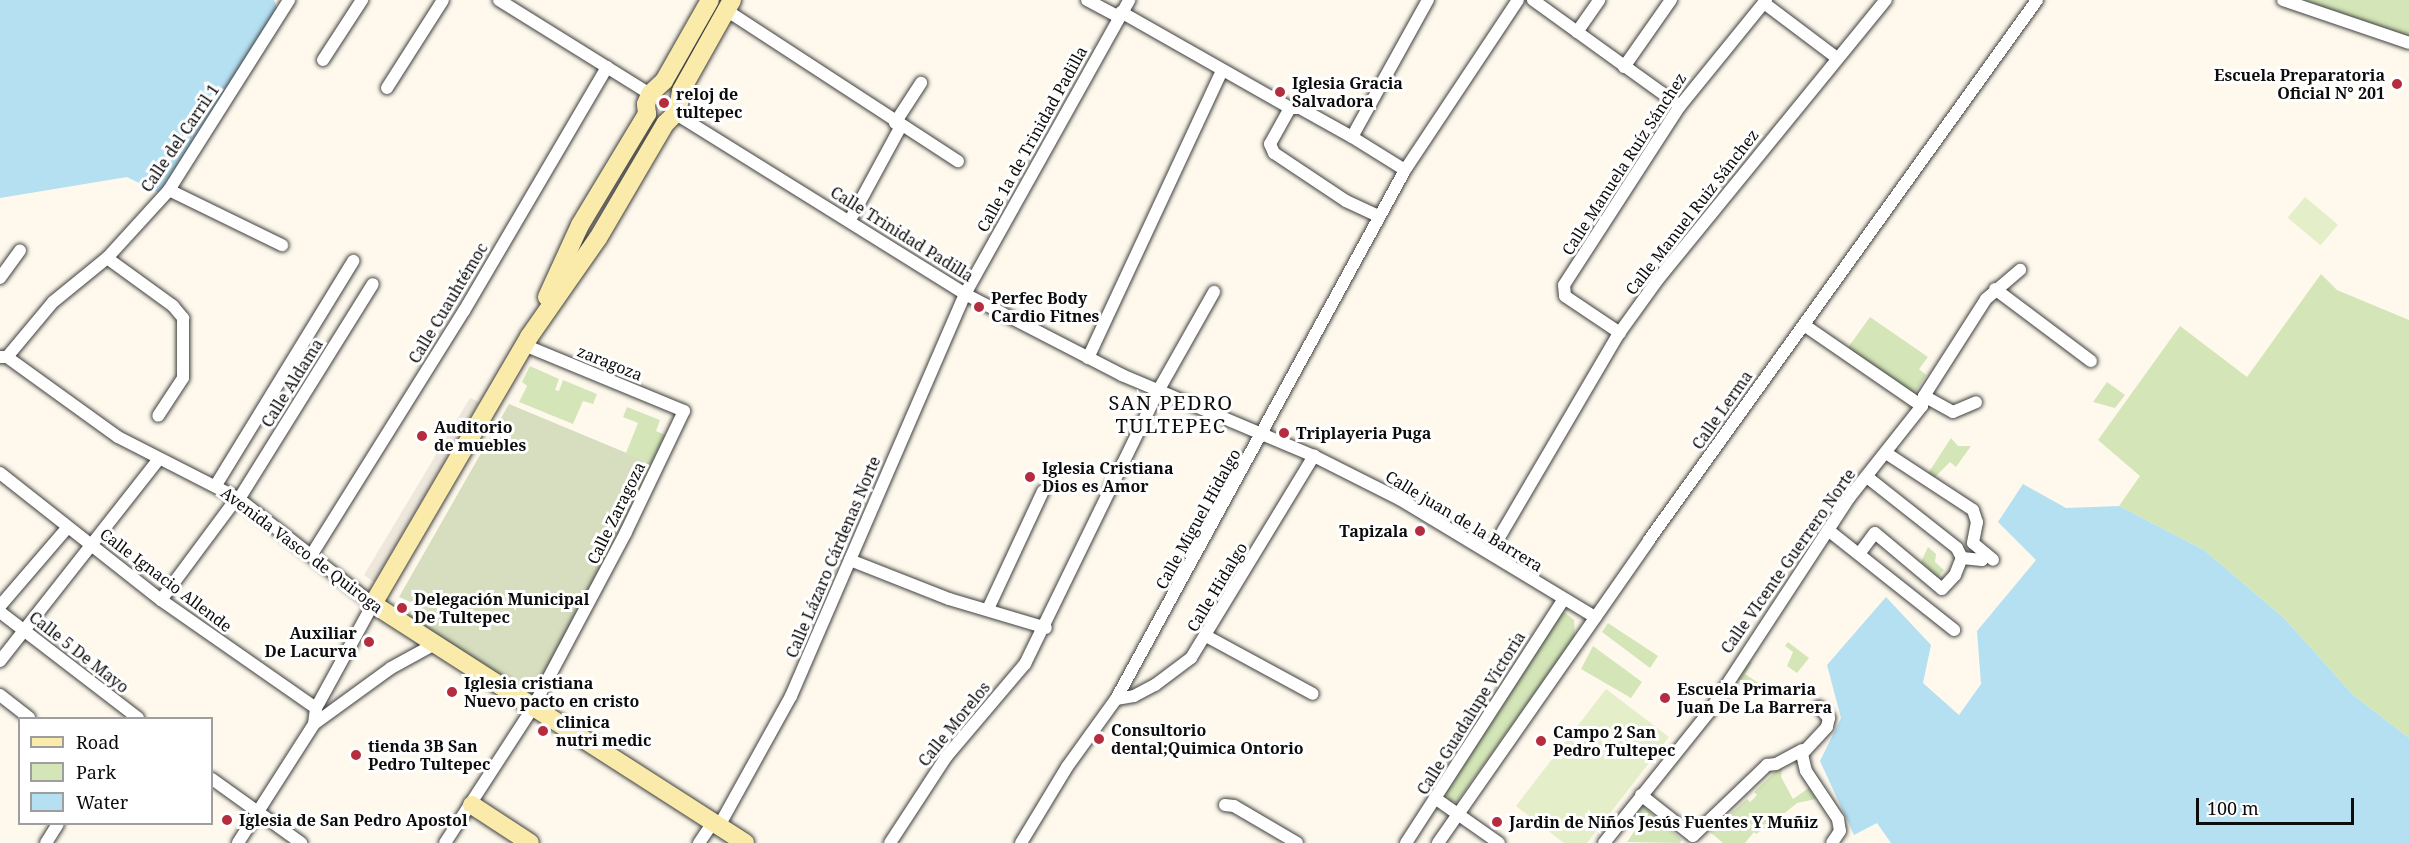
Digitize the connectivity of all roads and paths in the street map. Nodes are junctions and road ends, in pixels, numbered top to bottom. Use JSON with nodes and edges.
{"nodes":[{"id":1,"x":289,"y":0,"type":"edge"},
{"id":2,"x":362,"y":0,"type":"edge"},
{"id":3,"x":443,"y":0,"type":"edge"},
{"id":4,"x":499,"y":0,"type":"edge"},
{"id":5,"x":710,"y":0,"type":"edge"},
{"id":6,"x":1087,"y":0,"type":"edge"},
{"id":7,"x":1129,"y":0,"type":"edge"},
{"id":8,"x":1428,"y":0,"type":"edge"},
{"id":9,"x":1518,"y":0,"type":"edge"},
{"id":10,"x":1533,"y":0,"type":"edge"},
{"id":11,"x":1599,"y":0,"type":"edge"},
{"id":12,"x":1671,"y":0,"type":"edge"},
{"id":13,"x":1886,"y":0,"type":"edge"},
{"id":14,"x":2037,"y":0,"type":"edge"},
{"id":15,"x":2283,"y":0,"type":"edge"},
{"id":16,"x":1765,"y":1,"type":"edge"},
{"id":17,"x":729,"y":5,"type":"edge"},
{"id":18,"x":1120,"y":14,"type":"junction"},
{"id":19,"x":1577,"y":32,"type":"junction"},
{"id":20,"x":2409,"y":43,"type":"edge"},
{"id":21,"x":1837,"y":58,"type":"junction"},
{"id":22,"x":322,"y":60,"type":"dead end"},
{"id":23,"x":607,"y":67,"type":"junction"},
{"id":24,"x":1624,"y":67,"type":"junction"},
{"id":25,"x":1222,"y":71,"type":"junction"},
{"id":26,"x":664,"y":81,"type":"junction"},
{"id":27,"x":921,"y":83,"type":"dead end"},
{"id":28,"x":387,"y":88,"type":"dead end"},
{"id":29,"x":681,"y":91,"type":"junction"},
{"id":30,"x":650,"y":94,"type":"junction"},
{"id":31,"x":1680,"y":106,"type":"junction"},
{"id":32,"x":1290,"y":108,"type":"junction"},
{"id":33,"x":647,"y":114,"type":"junction"},
{"id":34,"x":670,"y":119,"type":"junction"},
{"id":35,"x":898,"y":124,"type":"junction"},
{"id":36,"x":1352,"y":137,"type":"junction"},
{"id":37,"x":958,"y":161,"type":"dead end"},
{"id":38,"x":1405,"y":170,"type":"junction"},
{"id":39,"x":169,"y":190,"type":"junction"},
{"id":40,"x":1378,"y":216,"type":"junction"},
{"id":41,"x":850,"y":220,"type":"junction"},
{"id":42,"x":282,"y":246,"type":"dead end"},
{"id":43,"x":20,"y":250,"type":"dead end"},
{"id":44,"x":107,"y":258,"type":"junction"},
{"id":45,"x":353,"y":261,"type":"dead end"},
{"id":46,"x":2020,"y":270,"type":"dead end"},
{"id":47,"x":0,"y":278,"type":"edge"},
{"id":48,"x":373,"y":284,"type":"dead end"},
{"id":49,"x":1995,"y":289,"type":"junction"},
{"id":50,"x":1214,"y":292,"type":"dead end"},
{"id":51,"x":965,"y":294,"type":"junction"},
{"id":52,"x":1804,"y":325,"type":"junction"},
{"id":53,"x":1620,"y":333,"type":"junction"},
{"id":54,"x":526,"y":341,"type":"junction"},
{"id":55,"x":4,"y":357,"type":"edge"},
{"id":56,"x":1088,"y":358,"type":"junction"},
{"id":57,"x":2091,"y":361,"type":"dead end"},
{"id":58,"x":1158,"y":392,"type":"junction"},
{"id":59,"x":1923,"y":401,"type":"junction"},
{"id":60,"x":1976,"y":402,"type":"dead end"},
{"id":61,"x":684,"y":411,"type":"joint"},
{"id":62,"x":158,"y":416,"type":"dead end"},
{"id":63,"x":1263,"y":436,"type":"junction"},
{"id":64,"x":1886,"y":453,"type":"junction"},
{"id":65,"x":1314,"y":456,"type":"junction"},
{"id":66,"x":158,"y":460,"type":"junction"},
{"id":67,"x":0,"y":473,"type":"edge"},
{"id":68,"x":1867,"y":477,"type":"junction"},
{"id":69,"x":216,"y":485,"type":"junction"},
{"id":70,"x":1043,"y":491,"type":"dead end"},
{"id":71,"x":237,"y":499,"type":"junction"},
{"id":72,"x":68,"y":527,"type":"junction"},
{"id":73,"x":1828,"y":530,"type":"junction"},
{"id":74,"x":89,"y":543,"type":"junction"},
{"id":75,"x":1490,"y":553,"type":"junction"},
{"id":76,"x":312,"y":554,"type":"junction"},
{"id":77,"x":1859,"y":554,"type":"junction"},
{"id":78,"x":1962,"y":558,"type":"junction"},
{"id":79,"x":850,"y":560,"type":"junction"},
{"id":80,"x":161,"y":600,"type":"junction"},
{"id":81,"x":1563,"y":600,"type":"junction"},
{"id":82,"x":373,"y":604,"type":"junction"},
{"id":83,"x":0,"y":606,"type":"edge"},
{"id":84,"x":988,"y":609,"type":"junction"},
{"id":85,"x":0,"y":612,"type":"edge"},
{"id":86,"x":1595,"y":618,"type":"junction"},
{"id":87,"x":1046,"y":628,"type":"junction"},
{"id":88,"x":22,"y":630,"type":"junction"},
{"id":89,"x":1954,"y":630,"type":"dead end"},
{"id":90,"x":1208,"y":637,"type":"junction"},
{"id":91,"x":433,"y":645,"type":"junction"},
{"id":92,"x":0,"y":661,"type":"edge"},
{"id":93,"x":1313,"y":694,"type":"dead end"},
{"id":94,"x":0,"y":695,"type":"edge"},
{"id":95,"x":1116,"y":699,"type":"junction"},
{"id":96,"x":1819,"y":707,"type":"dead end"},
{"id":97,"x":316,"y":708,"type":"junction"},
{"id":98,"x":532,"y":709,"type":"junction"},
{"id":99,"x":28,"y":717,"type":"edge"},
{"id":100,"x":134,"y":717,"type":"edge"},
{"id":101,"x":314,"y":724,"type":"junction"},
{"id":102,"x":1802,"y":750,"type":"junction"},
{"id":103,"x":213,"y":780,"type":"edge"},
{"id":104,"x":1640,"y":797,"type":"junction"},
{"id":105,"x":1436,"y":798,"type":"junction"},
{"id":106,"x":472,"y":805,"type":"junction"},
{"id":107,"x":1225,"y":805,"type":"dead end"},
{"id":108,"x":256,"y":813,"type":"junction"},
{"id":109,"x":1458,"y":815,"type":"junction"},
{"id":110,"x":716,"y":824,"type":"junction"},
{"id":111,"x":57,"y":825,"type":"edge"},
{"id":112,"x":1836,"y":839,"type":"edge"},
{"id":113,"x":46,"y":843,"type":"edge"},
{"id":114,"x":238,"y":843,"type":"edge"},
{"id":115,"x":301,"y":843,"type":"edge"},
{"id":116,"x":445,"y":843,"type":"edge"},
{"id":117,"x":530,"y":843,"type":"edge"},
{"id":118,"x":699,"y":843,"type":"edge"},
{"id":119,"x":745,"y":843,"type":"edge"},
{"id":120,"x":890,"y":843,"type":"edge"},
{"id":121,"x":1021,"y":843,"type":"edge"},
{"id":122,"x":1297,"y":843,"type":"edge"},
{"id":123,"x":1406,"y":843,"type":"edge"},
{"id":124,"x":1438,"y":843,"type":"edge"},
{"id":125,"x":1499,"y":843,"type":"edge"},
{"id":126,"x":1604,"y":843,"type":"edge"},
{"id":127,"x":1689,"y":843,"type":"edge"}],
"edges":[{"from":1,"to":39,"type":"street","name":"Calle del Carril 1"},
{"from":2,"to":22,"type":"street"},
{"from":3,"to":28,"type":"street"},
{"from":4,"to":23,"type":"street"},
{"from":5,"to":26,"type":"street"},
{"from":6,"to":18,"type":"street"},
{"from":7,"to":18,"type":"street","name":"Calle 1a de Trinidad Padilla"},
{"from":8,"to":36,"type":"street"},
{"from":9,"to":38,"type":"street","name":"Calle Miguel Hidalgo"},
{"from":10,"to":19,"type":"street"},
{"from":11,"to":19,"type":"street"},
{"from":12,"to":24,"type":"street"},
{"from":13,"to":21,"type":"street","name":"Calle Manuel Ruiz Sánchez"},
{"from":14,"to":52,"type":"street","name":"Calle Lerma"},
{"from":15,"to":20,"type":"street"},
{"from":16,"to":21,"type":"street"},
{"from":16,"to":31,"type":"street","name":"Calle Manuela Ruíz Sánchez"},
{"from":17,"to":29,"type":"street"},
{"from":17,"to":35,"type":"street"},
{"from":18,"to":25,"type":"street"},
{"from":18,"to":51,"type":"street","name":"Calle 1a de Trinidad Padilla"},
{"from":19,"to":24,"type":"street"},
{"from":21,"to":53,"type":"street","name":"Calle Manuel Ruiz Sánchez"},
{"from":23,"to":30,"type":"street"},
{"from":23,"to":76,"type":"street","name":"Calle Cuauhtémoc"},
{"from":24,"to":31,"type":"street"},
{"from":25,"to":32,"type":"street"},
{"from":25,"to":56,"type":"street"},
{"from":26,"to":29,"type":"street"},
{"from":26,"to":30,"type":"street"},
{"from":27,"to":35,"type":"street"},
{"from":29,"to":34,"type":"street"},
{"from":30,"to":33,"type":"street"},
{"from":31,"to":53,"type":"street","name":"Calle Manuela Ruíz Sánchez"},
{"from":32,"to":36,"type":"street"},
{"from":32,"to":40,"type":"street"},
{"from":33,"to":34,"type":"street"},
{"from":33,"to":54,"type":"street"},
{"from":34,"to":41,"type":"street","name":"Calle Trinidad Padilla"},
{"from":34,"to":54,"type":"street"},
{"from":35,"to":37,"type":"street"},
{"from":35,"to":41,"type":"street"},
{"from":36,"to":38,"type":"street"},
{"from":38,"to":40,"type":"street","name":"Calle Miguel Hidalgo"},
{"from":39,"to":42,"type":"street"},
{"from":39,"to":44,"type":"street","name":"Calle del Carril 1"},
{"from":40,"to":63,"type":"street","name":"Calle Miguel Hidalgo"},
{"from":41,"to":51,"type":"street","name":"Calle Trinidad Padilla"},
{"from":43,"to":47,"type":"street"},
{"from":44,"to":55,"type":"street","name":"Calle del Carril 1"},
{"from":44,"to":62,"type":"street"},
{"from":45,"to":69,"type":"street"},
{"from":46,"to":49,"type":"street","name":"Calle VIcente Guerrero Norte"},
{"from":48,"to":71,"type":"street","name":"Calle Aldama"},
{"from":49,"to":57,"type":"street"},
{"from":49,"to":59,"type":"street","name":"Calle VIcente Guerrero Norte"},
{"from":50,"to":58,"type":"street","name":"Calle Morelos"},
{"from":51,"to":56,"type":"street","name":"Calle Trinidad Padilla"},
{"from":51,"to":79,"type":"street","name":"Calle Lázaro Cárdenas Norte"},
{"from":52,"to":59,"type":"street"},
{"from":52,"to":86,"type":"street","name":"Calle Lerma"},
{"from":53,"to":75,"type":"street","name":"Calle Manuel Ruiz Sánchez"},
{"from":54,"to":61,"type":"street","name":"zaragoza"},
{"from":54,"to":82,"type":"street"},
{"from":55,"to":66,"type":"street"},
{"from":56,"to":58,"type":"street","name":"Calle Trinidad Padilla"},
{"from":58,"to":63,"type":"street","name":"Calle Trinidad Padilla"},
{"from":58,"to":87,"type":"street","name":"Calle Morelos"},
{"from":59,"to":60,"type":"street"},
{"from":59,"to":64,"type":"street","name":"Calle VIcente Guerrero Norte"},
{"from":61,"to":98,"type":"street","name":"Calle Zaragoza"},
{"from":63,"to":65,"type":"street","name":"Calle Trinidad Padilla"},
{"from":63,"to":95,"type":"street","name":"Calle Miguel Hidalgo"},
{"from":64,"to":68,"type":"street","name":"Calle VIcente Guerrero Norte"},
{"from":64,"to":78,"type":"street"},
{"from":65,"to":75,"type":"street","name":"Calle juan de la Barrera"},
{"from":65,"to":90,"type":"street","name":"Calle Hidalgo"},
{"from":66,"to":69,"type":"street","name":"Avenida Vasco de Quiroga"},
{"from":66,"to":74,"type":"street"},
{"from":67,"to":72,"type":"street","name":"Calle Ignacio Allende"},
{"from":68,"to":73,"type":"street","name":"Calle VIcente Guerrero Norte"},
{"from":68,"to":78,"type":"street"},
{"from":69,"to":71,"type":"street","name":"Avenida Vasco de Quiroga"},
{"from":70,"to":84,"type":"street"},
{"from":71,"to":76,"type":"street","name":"Avenida Vasco de Quiroga"},
{"from":71,"to":80,"type":"street"},
{"from":72,"to":74,"type":"street","name":"Calle Ignacio Allende"},
{"from":72,"to":83,"type":"street"},
{"from":73,"to":77,"type":"street"},
{"from":73,"to":104,"type":"street","name":"Calle VIcente Guerrero Norte"},
{"from":74,"to":80,"type":"street","name":"Calle Ignacio Allende"},
{"from":74,"to":88,"type":"street"},
{"from":75,"to":81,"type":"street","name":"Calle juan de la Barrera"},
{"from":76,"to":82,"type":"street","name":"Avenida Vasco de Quiroga"},
{"from":77,"to":78,"type":"street"},
{"from":77,"to":89,"type":"street"},
{"from":79,"to":84,"type":"street"},
{"from":79,"to":110,"type":"street","name":"Calle Lázaro Cárdenas Norte"},
{"from":80,"to":97,"type":"street","name":"Calle Ignacio Allende"},
{"from":81,"to":86,"type":"street","name":"Calle juan de la Barrera"},
{"from":81,"to":105,"type":"street","name":"Calle Guadalupe Victoria"},
{"from":82,"to":91,"type":"street","name":"Avenida Vasco de Quiroga"},
{"from":82,"to":97,"type":"street"},
{"from":84,"to":87,"type":"street"},
{"from":85,"to":88,"type":"street","name":"Calle 5 De Mayo"},
{"from":86,"to":109,"type":"street","name":"Calle Lerma"},
{"from":87,"to":120,"type":"street","name":"Calle Morelos"},
{"from":88,"to":92,"type":"street"},
{"from":88,"to":100,"type":"street","name":"Calle 5 De Mayo"},
{"from":90,"to":93,"type":"street"},
{"from":90,"to":95,"type":"street","name":"Calle Hidalgo"},
{"from":91,"to":98,"type":"street","name":"Avenida Vasco de Quiroga"},
{"from":91,"to":101,"type":"street"},
{"from":94,"to":99,"type":"street"},
{"from":95,"to":121,"type":"street","name":"Calle Miguel Hidalgo"},
{"from":96,"to":102,"type":"street"},
{"from":97,"to":101,"type":"street"},
{"from":98,"to":106,"type":"street","name":"Calle Zaragoza"},
{"from":98,"to":110,"type":"street","name":"Avenida Vasco de Quiroga"},
{"from":101,"to":108,"type":"street"},
{"from":102,"to":104,"type":"street"},
{"from":102,"to":112,"type":"street"},
{"from":103,"to":108,"type":"street"},
{"from":104,"to":126,"type":"street","name":"Calle VIcente Guerrero Norte"},
{"from":104,"to":127,"type":"street"},
{"from":105,"to":109,"type":"street"},
{"from":105,"to":123,"type":"street","name":"Calle Guadalupe Victoria"},
{"from":106,"to":116,"type":"street","name":"Calle Zaragoza"},
{"from":106,"to":117,"type":"street"},
{"from":107,"to":122,"type":"street"},
{"from":108,"to":114,"type":"street"},
{"from":108,"to":115,"type":"street"},
{"from":109,"to":124,"type":"street","name":"Calle Lerma"},
{"from":109,"to":125,"type":"street"},
{"from":110,"to":118,"type":"street","name":"Calle Lázaro Cárdenas Norte"},
{"from":110,"to":119,"type":"street","name":"Avenida Vasco de Quiroga"},
{"from":111,"to":113,"type":"street"}]}
